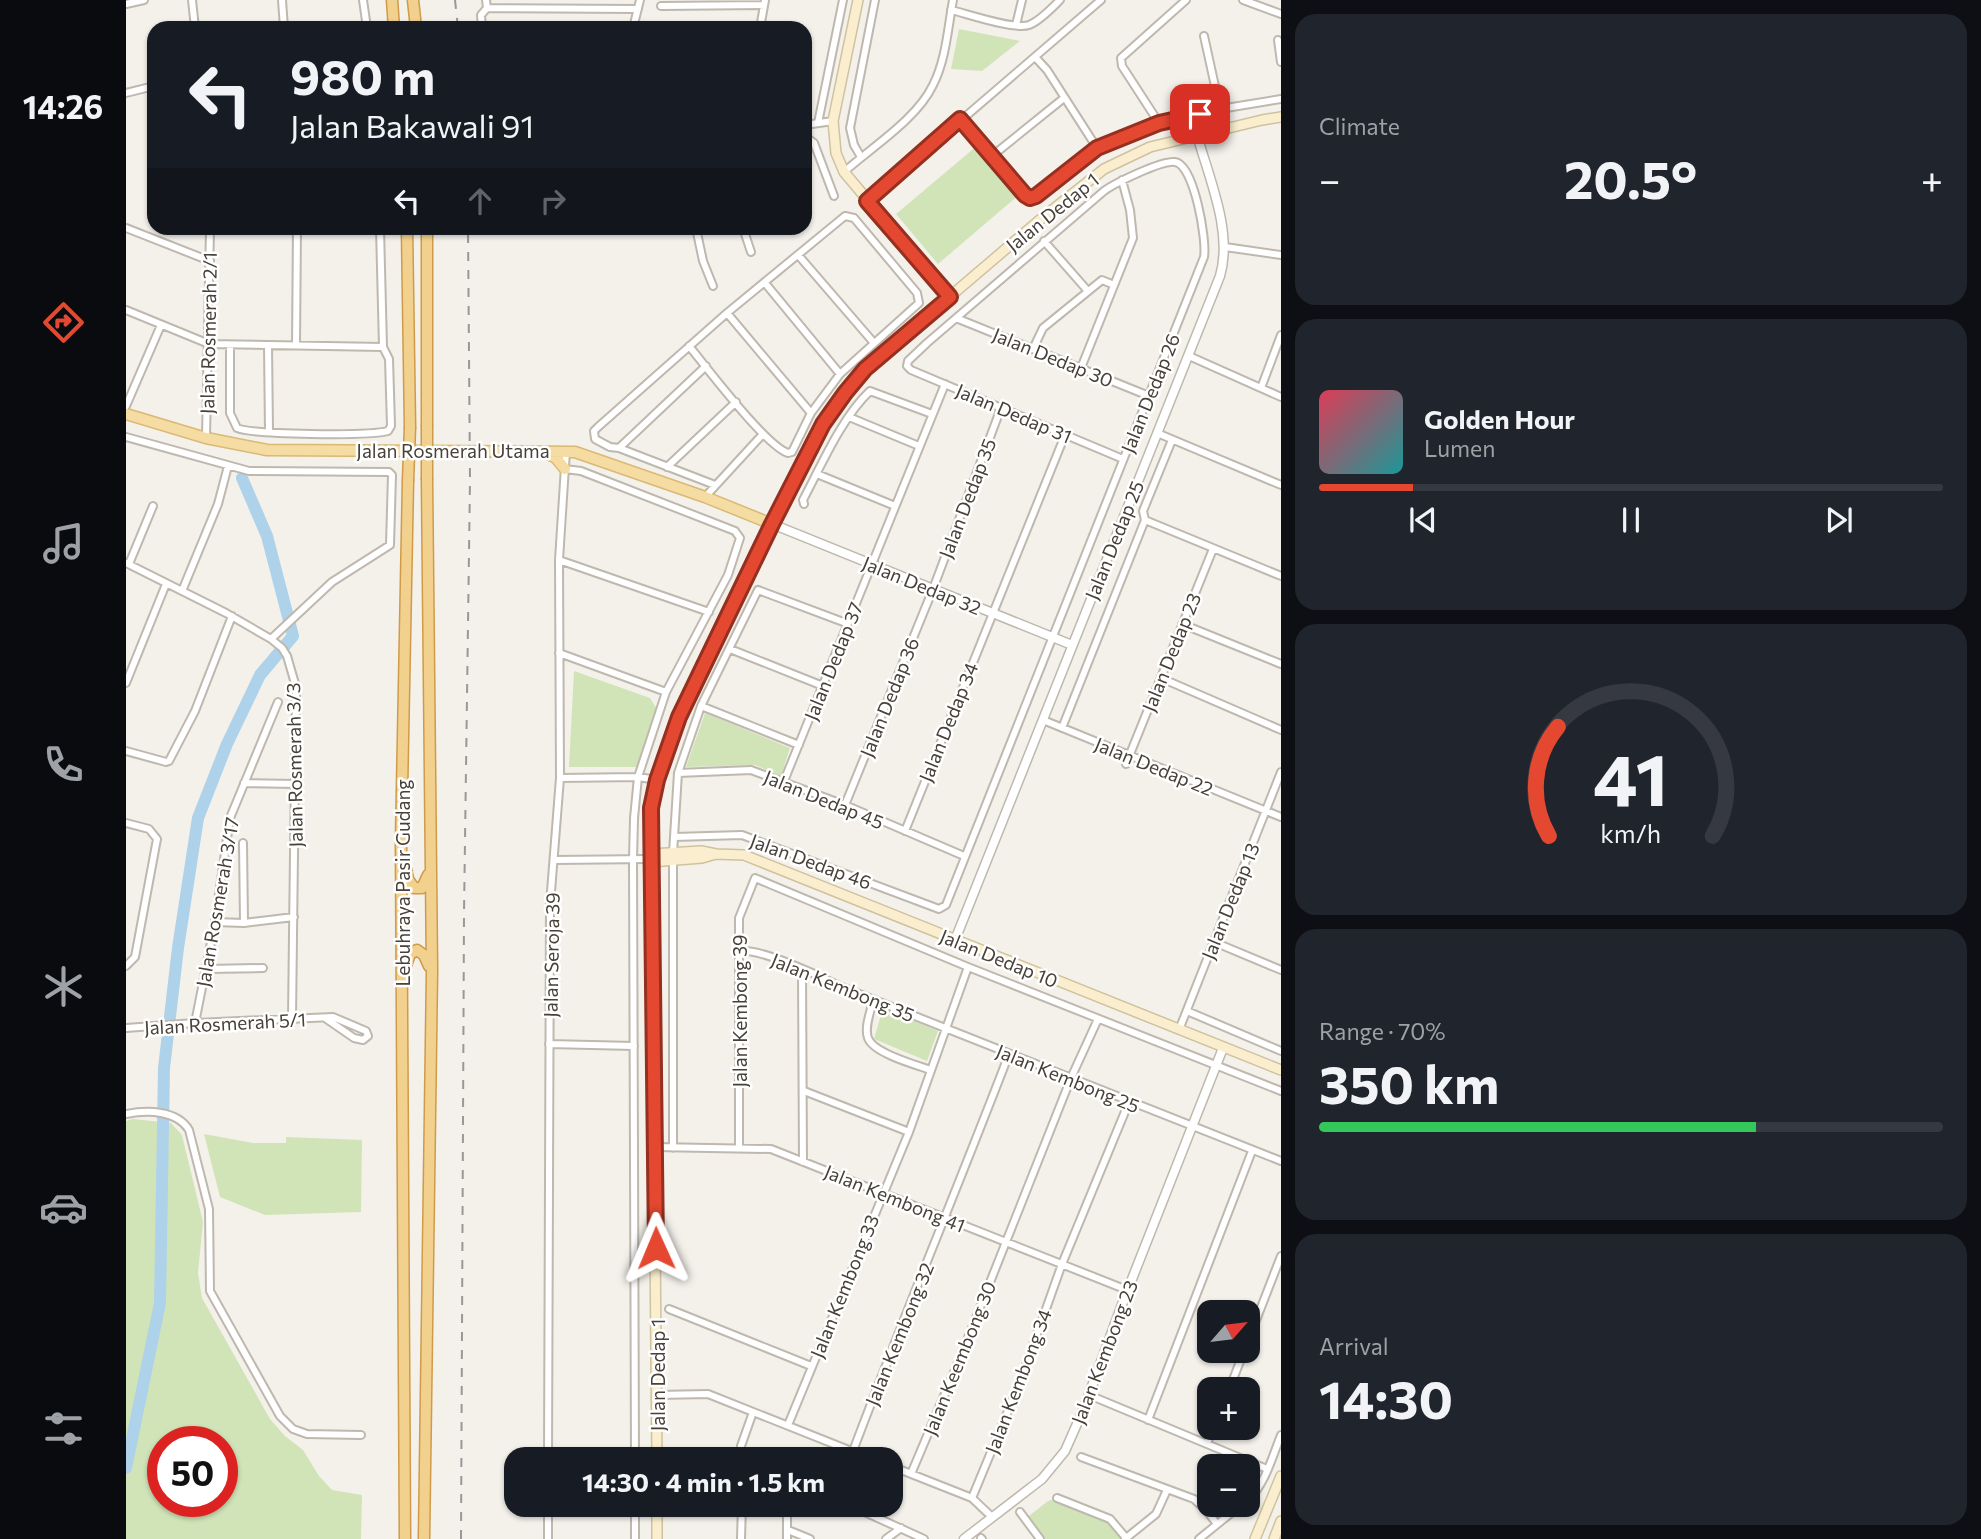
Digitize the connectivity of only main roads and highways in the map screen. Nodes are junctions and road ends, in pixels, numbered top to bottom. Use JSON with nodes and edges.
{"nodes":[{"id":1,"x":392,"y":0,"type":"edge"},
{"id":2,"x":413,"y":0,"type":"edge"},
{"id":3,"x":858,"y":0,"type":"edge"},
{"id":4,"x":394,"y":21,"type":"edge"},
{"id":5,"x":415,"y":21,"type":"edge"},
{"id":6,"x":1281,"y":117,"type":"edge"},
{"id":7,"x":407,"y":235,"type":"edge"},
{"id":8,"x":427,"y":235,"type":"edge"},
{"id":9,"x":950,"y":297,"type":"junction"},
{"id":10,"x":126,"y":414,"type":"edge"},
{"id":11,"x":542,"y":450,"type":"junction"},
{"id":12,"x":565,"y":469,"type":"road end"},
{"id":13,"x":772,"y":524,"type":"junction"},
{"id":14,"x":401,"y":841,"type":"junction"},
{"id":15,"x":651,"y":858,"type":"junction"},
{"id":16,"x":431,"y":864,"type":"junction"},
{"id":17,"x":432,"y":971,"type":"junction"},
{"id":18,"x":402,"y":978,"type":"junction"},
{"id":19,"x":1281,"y":1070,"type":"edge"},
{"id":20,"x":657,"y":1447,"type":"edge"},
{"id":21,"x":1281,"y":1475,"type":"edge"},
{"id":22,"x":657,"y":1517,"type":"edge"},
{"id":23,"x":1281,"y":1521,"type":"edge"},
{"id":24,"x":405,"y":1539,"type":"edge"},
{"id":25,"x":424,"y":1539,"type":"edge"},
{"id":26,"x":657,"y":1539,"type":"edge"},
{"id":27,"x":1255,"y":1539,"type":"edge"},
{"id":28,"x":1274,"y":1539,"type":"edge"}],
"edges":[{"from":1,"to":4,"type":"highway"},
{"from":2,"to":5,"type":"highway"},
{"from":3,"to":9,"type":"main road"},
{"from":6,"to":9,"type":"main road","name":"Jalan Dedap 1"},
{"from":7,"to":14,"type":"highway","name":"Lebuhraya Pasir Gudang","bridge":true},
{"from":8,"to":16,"type":"highway","name":"Lebuhraya Pasir Gudang","bridge":true},
{"from":9,"to":13,"type":"main road","name":"Jalan Dedap 1"},
{"from":10,"to":11,"type":"main road","name":"Jalan Rosmerah Utama"},
{"from":11,"to":12,"type":"main road"},
{"from":11,"to":13,"type":"main road","name":"Jalan Rosmerah Utama"},
{"from":13,"to":15,"type":"main road","name":"Jalan Dedap 1"},
{"from":14,"to":16,"type":"highway"},
{"from":14,"to":18,"type":"highway","name":"Lebuhraya Pasir Gudang"},
{"from":15,"to":19,"type":"main road","name":"Jalan Dedap 10"},
{"from":15,"to":20,"type":"main road","name":"Jalan Dedap 1"},
{"from":16,"to":17,"type":"highway","name":"Lebuhraya Pasir Gudang"},
{"from":17,"to":18,"type":"highway"},
{"from":17,"to":25,"type":"highway","name":"Lebuhraya Pasir Gudang"},
{"from":18,"to":24,"type":"highway","name":"Lebuhraya Pasir Gudang"},
{"from":21,"to":27,"type":"main road"},
{"from":22,"to":26,"type":"main road"},
{"from":23,"to":28,"type":"main road"}]}
